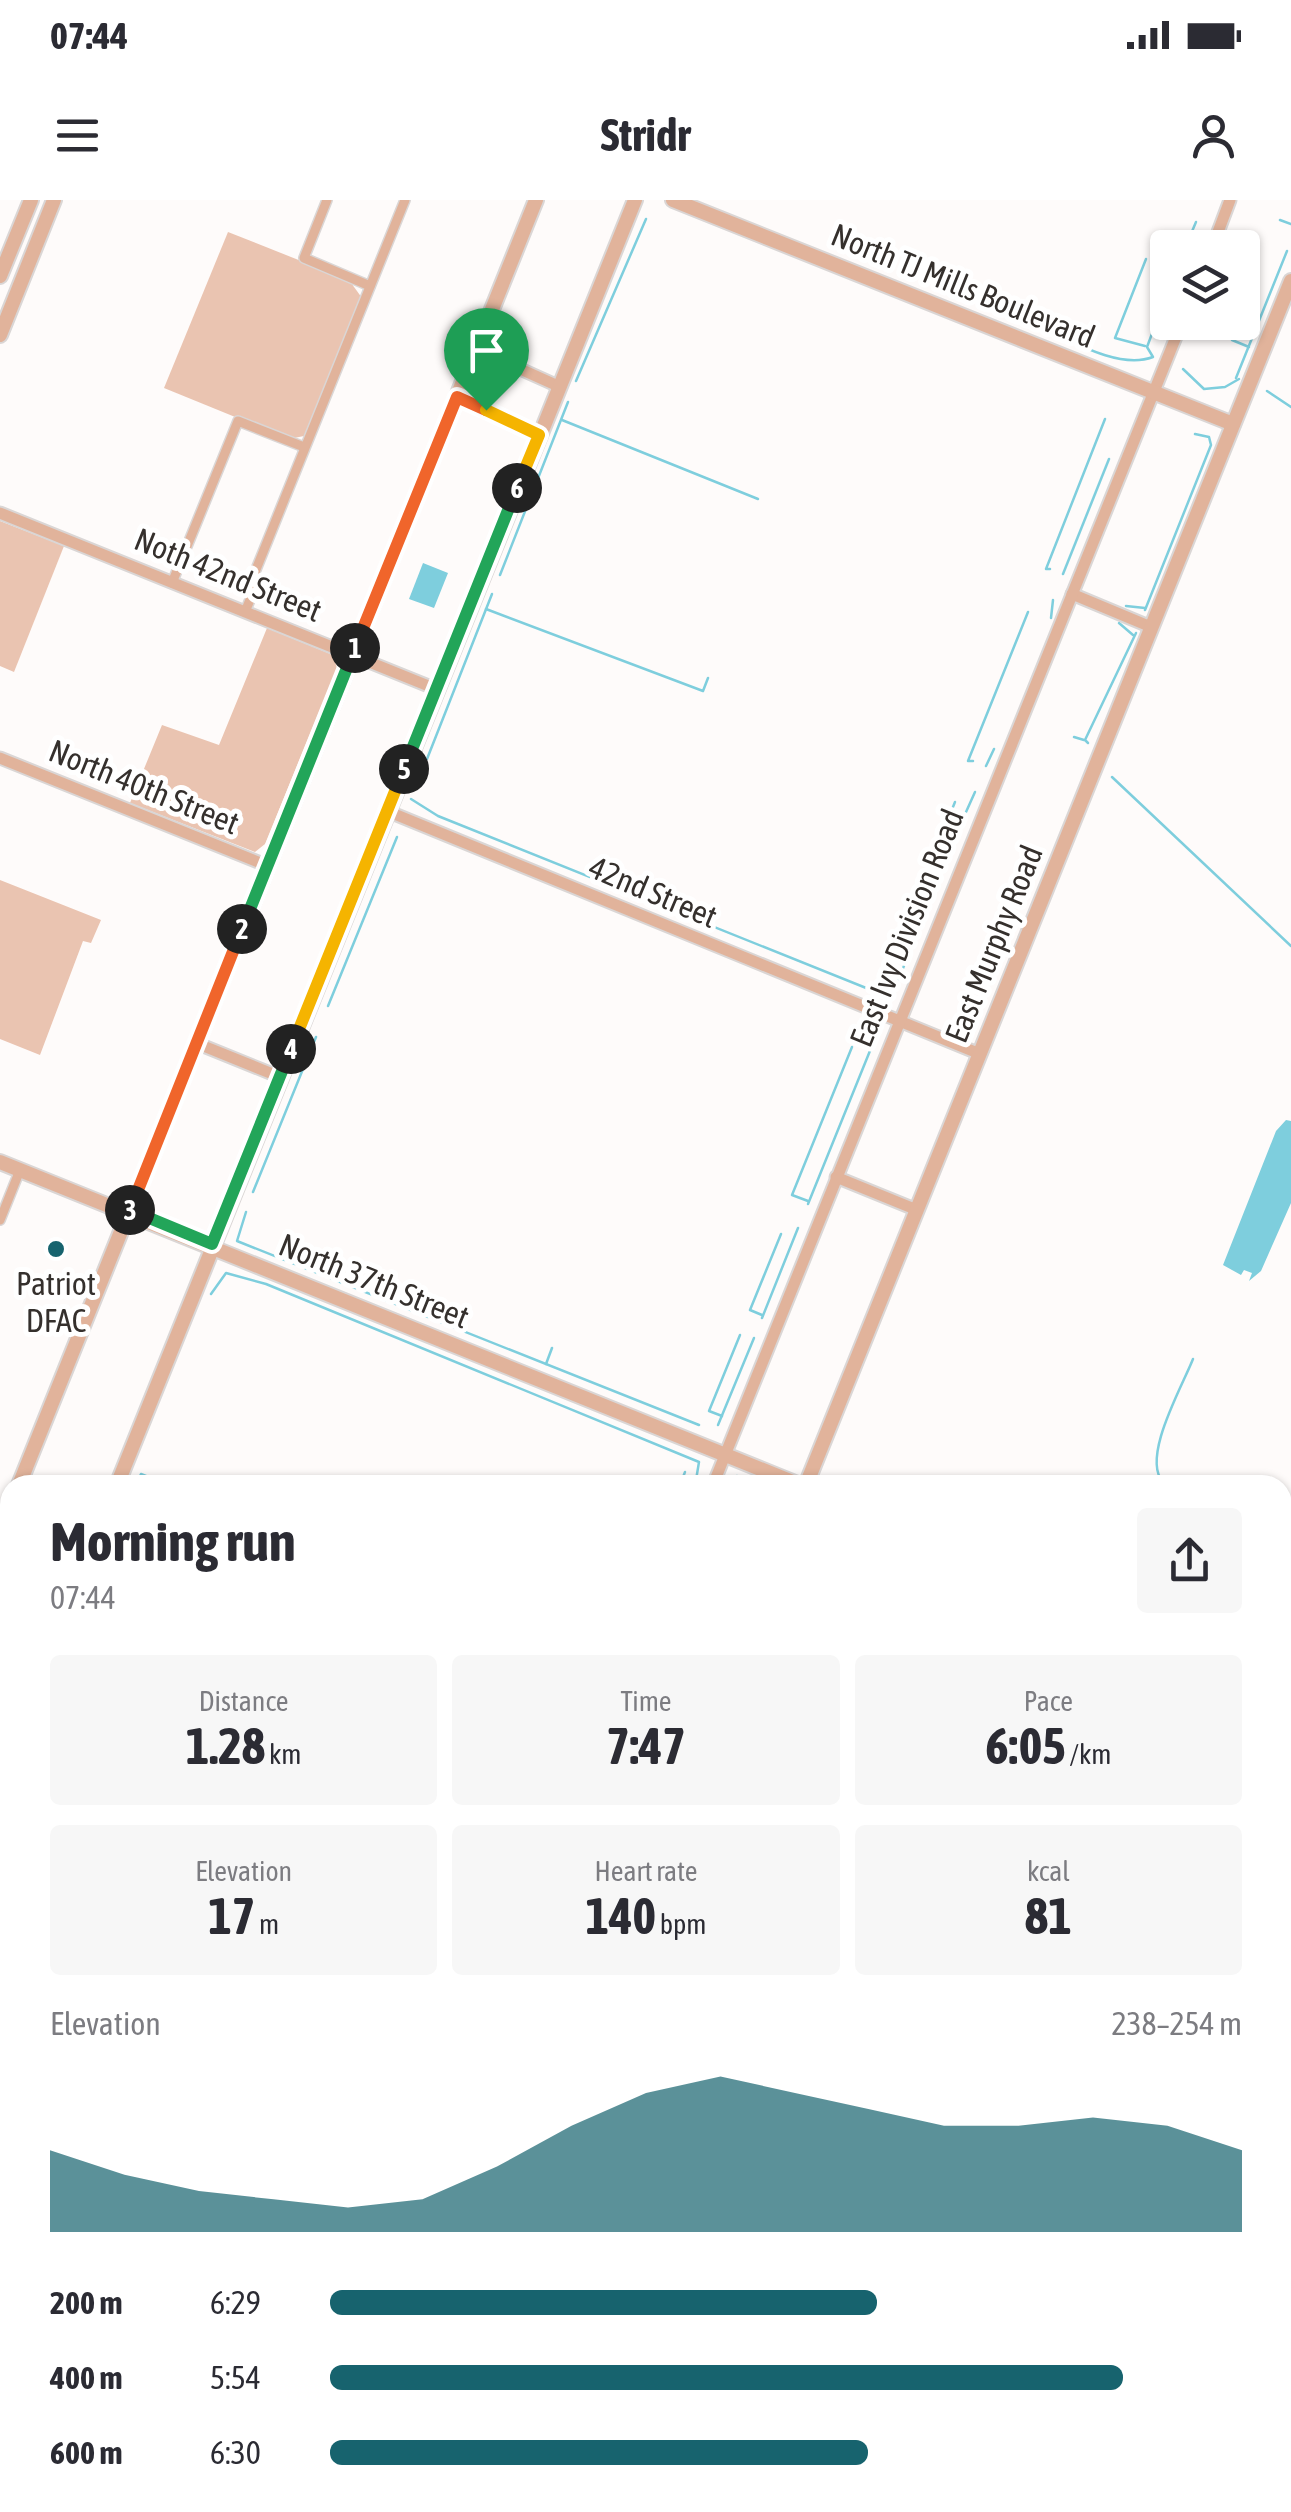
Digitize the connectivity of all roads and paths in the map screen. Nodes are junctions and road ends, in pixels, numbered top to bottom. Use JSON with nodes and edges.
{"nodes":[{"id":1,"x":31,"y":200,"type":"edge"},
{"id":2,"x":54,"y":200,"type":"edge"},
{"id":3,"x":327,"y":200,"type":"edge"},
{"id":4,"x":405,"y":200,"type":"edge"},
{"id":5,"x":536,"y":200,"type":"edge"},
{"id":6,"x":635,"y":200,"type":"edge"},
{"id":7,"x":673,"y":200,"type":"edge"},
{"id":8,"x":1230,"y":200,"type":"edge"},
{"id":9,"x":1219,"y":230,"type":"edge"},
{"id":10,"x":0,"y":276,"type":"edge"},
{"id":11,"x":1291,"y":281,"type":"edge"},
{"id":12,"x":370,"y":286,"type":"junction"},
{"id":13,"x":0,"y":334,"type":"edge"},
{"id":14,"x":1175,"y":340,"type":"edge"},
{"id":15,"x":476,"y":350,"type":"junction"},
{"id":16,"x":558,"y":386,"type":"junction"},
{"id":17,"x":1154,"y":392,"type":"junction"},
{"id":18,"x":457,"y":397,"type":"junction"},
{"id":19,"x":1233,"y":424,"type":"junction"},
{"id":20,"x":539,"y":435,"type":"junction"},
{"id":21,"x":304,"y":447,"type":"junction"},
{"id":22,"x":0,"y":513,"type":"edge"},
{"id":23,"x":172,"y":583,"type":"junction"},
{"id":24,"x":1072,"y":594,"type":"junction"},
{"id":25,"x":245,"y":612,"type":"junction"},
{"id":26,"x":1151,"y":627,"type":"junction"},
{"id":27,"x":352,"y":655,"type":"junction"},
{"id":28,"x":436,"y":689,"type":"junction"},
{"id":29,"x":0,"y":758,"type":"edge"},
{"id":30,"x":387,"y":811,"type":"junction"},
{"id":31,"x":268,"y":866,"type":"junction"},
{"id":32,"x":899,"y":1020,"type":"junction"},
{"id":33,"x":196,"y":1043,"type":"junction"},
{"id":34,"x":980,"y":1054,"type":"junction"},
{"id":35,"x":280,"y":1077,"type":"junction"},
{"id":36,"x":0,"y":1162,"type":"edge"},
{"id":37,"x":20,"y":1170,"type":"junction"},
{"id":38,"x":836,"y":1177,"type":"junction"},
{"id":39,"x":917,"y":1210,"type":"junction"},
{"id":40,"x":129,"y":1212,"type":"junction"},
{"id":41,"x":0,"y":1220,"type":"edge"},
{"id":42,"x":212,"y":1244,"type":"junction"},
{"id":43,"x":725,"y":1454,"type":"junction"},
{"id":44,"x":23,"y":1475,"type":"edge"},
{"id":45,"x":121,"y":1475,"type":"edge"},
{"id":46,"x":717,"y":1475,"type":"edge"},
{"id":47,"x":778,"y":1475,"type":"edge"},
{"id":48,"x":807,"y":1475,"type":"edge"}],
"edges":[{"from":1,"to":10,"type":"street"},
{"from":2,"to":13,"type":"street"},
{"from":3,"to":12,"type":"street"},
{"from":4,"to":12,"type":"street"},
{"from":5,"to":15,"type":"street"},
{"from":6,"to":16,"type":"street"},
{"from":7,"to":17,"type":"street","name":"North TJ Mills Boulevard"},
{"from":8,"to":9,"type":"street"},
{"from":11,"to":19,"type":"street","name":"East Murphy Road"},
{"from":12,"to":21,"type":"street"},
{"from":14,"to":17,"type":"street","name":"East Ivy Division Road"},
{"from":15,"to":16,"type":"street"},
{"from":15,"to":18,"type":"street"},
{"from":16,"to":20,"type":"street"},
{"from":17,"to":19,"type":"street","name":"North TJ Mills Boulevard"},
{"from":17,"to":24,"type":"street","name":"East Ivy Division Road"},
{"from":18,"to":20,"type":"street"},
{"from":18,"to":27,"type":"street"},
{"from":19,"to":26,"type":"street","name":"East Murphy Road"},
{"from":20,"to":28,"type":"street"},
{"from":21,"to":23,"type":"street"},
{"from":21,"to":25,"type":"street"},
{"from":22,"to":23,"type":"street","name":"Noth 42nd Street"},
{"from":23,"to":25,"type":"street","name":"Noth 42nd Street"},
{"from":24,"to":26,"type":"street"},
{"from":24,"to":32,"type":"street","name":"East Ivy Division Road"},
{"from":25,"to":27,"type":"street","name":"Noth 42nd Street"},
{"from":26,"to":34,"type":"street","name":"East Murphy Road"},
{"from":27,"to":28,"type":"street","name":"Noth 42nd Street"},
{"from":27,"to":31,"type":"street"},
{"from":28,"to":30,"type":"street"},
{"from":29,"to":31,"type":"street","name":"North 40th Street"},
{"from":30,"to":32,"type":"street","name":"42nd Street"},
{"from":30,"to":35,"type":"street"},
{"from":31,"to":33,"type":"street"},
{"from":32,"to":34,"type":"street","name":"42nd Street"},
{"from":32,"to":38,"type":"street","name":"East Ivy Division Road"},
{"from":33,"to":35,"type":"street"},
{"from":33,"to":40,"type":"street"},
{"from":34,"to":39,"type":"street","name":"East Murphy Road"},
{"from":35,"to":42,"type":"street"},
{"from":36,"to":37,"type":"street","name":"North 37th Street"},
{"from":37,"to":40,"type":"street","name":"North 37th Street"},
{"from":37,"to":41,"type":"street"},
{"from":38,"to":39,"type":"street"},
{"from":38,"to":43,"type":"street","name":"East Ivy Division Road"},
{"from":39,"to":48,"type":"street","name":"East Murphy Road"},
{"from":40,"to":42,"type":"street","name":"North 37th Street"},
{"from":40,"to":44,"type":"street"},
{"from":42,"to":43,"type":"street","name":"North 37th Street"},
{"from":42,"to":45,"type":"street"},
{"from":43,"to":46,"type":"street","name":"East Ivy Division Road"},
{"from":43,"to":47,"type":"street","name":"North 37th Street"}]}
